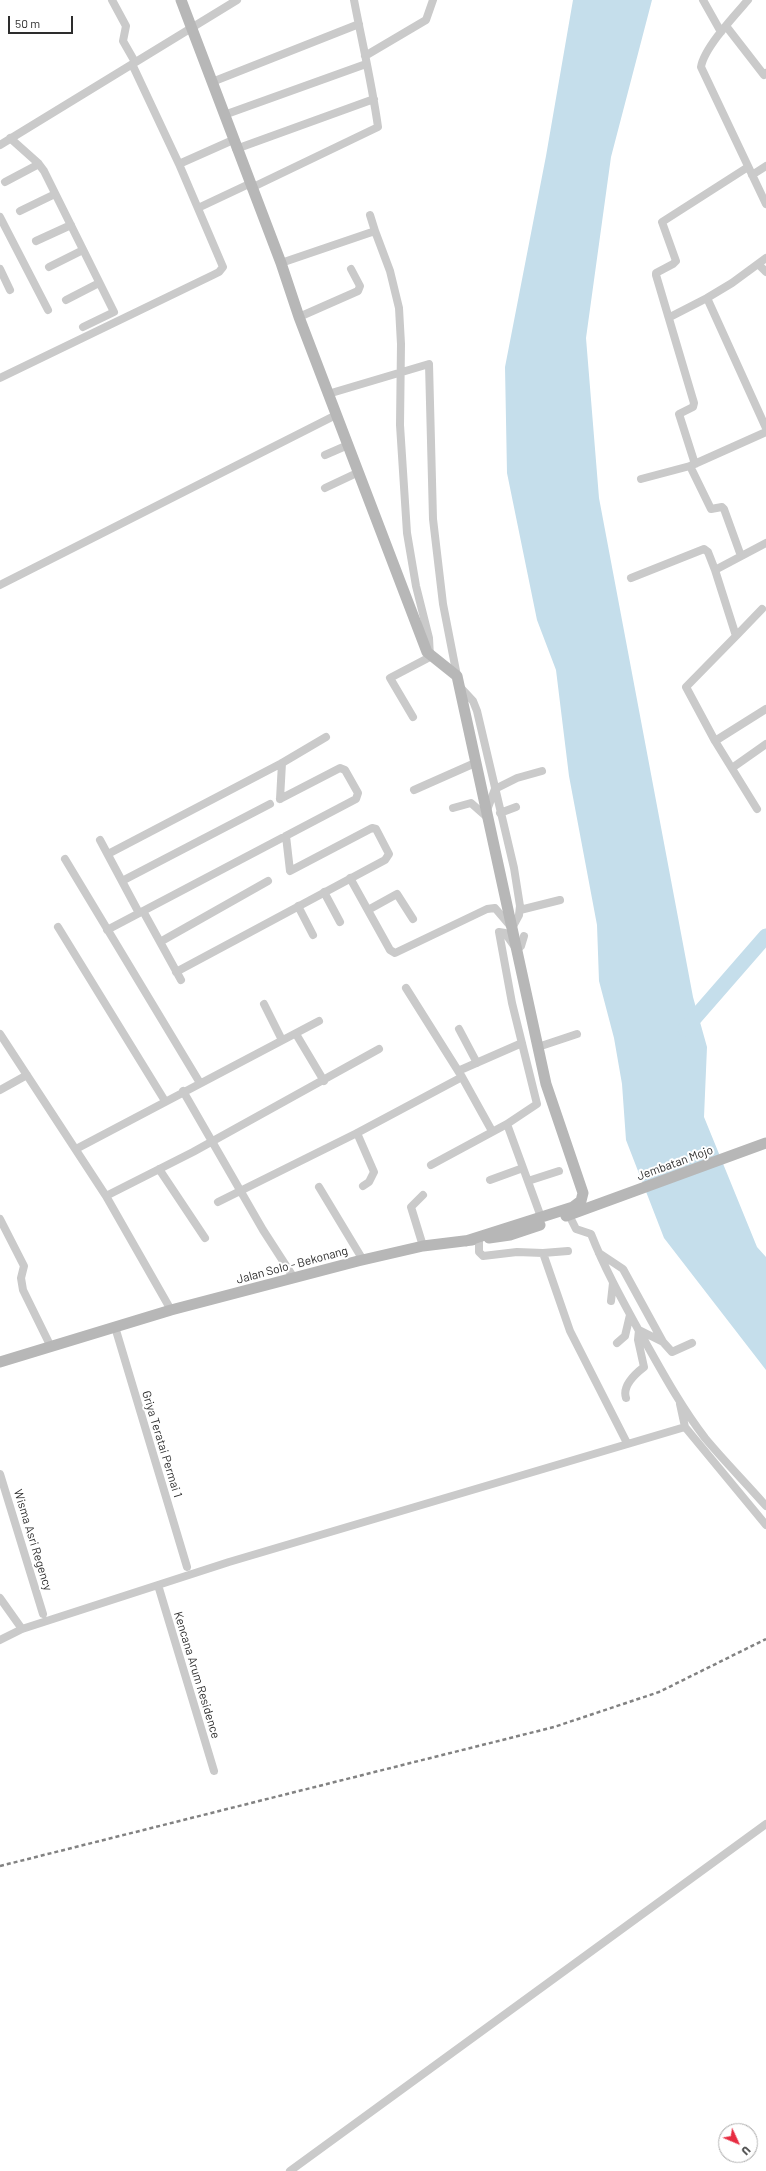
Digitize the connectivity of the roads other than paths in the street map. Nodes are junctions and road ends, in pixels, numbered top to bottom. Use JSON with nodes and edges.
{"nodes":[{"id":1,"x":112,"y":0,"type":"edge"},
{"id":2,"x":181,"y":0,"type":"edge"},
{"id":3,"x":237,"y":0,"type":"edge"},
{"id":4,"x":354,"y":0,"type":"edge"},
{"id":5,"x":433,"y":0,"type":"edge"},
{"id":6,"x":704,"y":0,"type":"edge"},
{"id":7,"x":748,"y":0,"type":"edge"},
{"id":8,"x":359,"y":24,"type":"junction"},
{"id":9,"x":192,"y":29,"type":"junction"},
{"id":10,"x":724,"y":29,"type":"junction"},
{"id":11,"x":365,"y":60,"type":"junction"},
{"id":12,"x":133,"y":63,"type":"junction"},
{"id":13,"x":765,"y":76,"type":"edge"},
{"id":14,"x":212,"y":82,"type":"junction"},
{"id":15,"x":374,"y":99,"type":"junction"},
{"id":16,"x":224,"y":115,"type":"junction"},
{"id":17,"x":10,"y":138,"type":"junction"},
{"id":18,"x":0,"y":144,"type":"edge"},
{"id":19,"x":235,"y":144,"type":"junction"},
{"id":20,"x":39,"y":164,"type":"junction"},
{"id":21,"x":179,"y":164,"type":"junction"},
{"id":22,"x":766,"y":166,"type":"edge"},
{"id":23,"x":748,"y":167,"type":"junction"},
{"id":24,"x":752,"y":175,"type":"junction"},
{"id":25,"x":5,"y":182,"type":"dead end"},
{"id":26,"x":250,"y":186,"type":"junction"},
{"id":27,"x":55,"y":194,"type":"junction"},
{"id":28,"x":766,"y":204,"type":"edge"},
{"id":29,"x":198,"y":208,"type":"junction"},
{"id":30,"x":20,"y":211,"type":"dead end"},
{"id":31,"x":370,"y":215,"type":"dead end"},
{"id":32,"x":0,"y":217,"type":"edge"},
{"id":33,"x":71,"y":225,"type":"junction"},
{"id":34,"x":375,"y":231,"type":"junction"},
{"id":35,"x":36,"y":242,"type":"dead end"},
{"id":36,"x":83,"y":250,"type":"junction"},
{"id":37,"x":766,"y":258,"type":"edge"},
{"id":38,"x":281,"y":263,"type":"junction"},
{"id":39,"x":758,"y":264,"type":"junction"},
{"id":40,"x":49,"y":267,"type":"dead end"},
{"id":41,"x":0,"y":269,"type":"edge"},
{"id":42,"x":351,"y":269,"type":"dead end"},
{"id":43,"x":766,"y":272,"type":"edge"},
{"id":44,"x":100,"y":283,"type":"junction"},
{"id":45,"x":10,"y":290,"type":"dead end"},
{"id":46,"x":708,"y":298,"type":"junction"},
{"id":47,"x":66,"y":300,"type":"dead end"},
{"id":48,"x":48,"y":310,"type":"dead end"},
{"id":49,"x":299,"y":317,"type":"junction"},
{"id":50,"x":670,"y":317,"type":"junction"},
{"id":51,"x":83,"y":328,"type":"dead end"},
{"id":52,"x":399,"y":373,"type":"junction"},
{"id":53,"x":0,"y":378,"type":"edge"},
{"id":54,"x":328,"y":394,"type":"junction"},
{"id":55,"x":336,"y":415,"type":"junction"},
{"id":56,"x":766,"y":428,"type":"edge"},
{"id":57,"x":766,"y":432,"type":"edge"},
{"id":58,"x":348,"y":445,"type":"junction"},
{"id":59,"x":324,"y":455,"type":"dead end"},
{"id":60,"x":692,"y":465,"type":"junction"},
{"id":61,"x":358,"y":472,"type":"junction"},
{"id":62,"x":641,"y":479,"type":"dead end"},
{"id":63,"x":325,"y":488,"type":"dead end"},
{"id":64,"x":766,"y":543,"type":"edge"},
{"id":65,"x":741,"y":556,"type":"junction"},
{"id":66,"x":715,"y":570,"type":"junction"},
{"id":67,"x":631,"y":578,"type":"dead end"},
{"id":68,"x":0,"y":585,"type":"edge"},
{"id":69,"x":762,"y":609,"type":"dead end"},
{"id":70,"x":736,"y":636,"type":"junction"},
{"id":71,"x":433,"y":659,"type":"junction"},
{"id":72,"x":458,"y":682,"type":"junction"},
{"id":73,"x":766,"y":709,"type":"edge"},
{"id":74,"x":412,"y":717,"type":"dead end"},
{"id":75,"x":326,"y":737,"type":"dead end"},
{"id":76,"x":715,"y":741,"type":"junction"},
{"id":77,"x":766,"y":744,"type":"edge"},
{"id":78,"x":282,"y":763,"type":"junction"},
{"id":79,"x":475,"y":763,"type":"junction"},
{"id":80,"x":732,"y":768,"type":"junction"},
{"id":81,"x":542,"y":771,"type":"dead end"},
{"id":82,"x":495,"y":789,"type":"junction"},
{"id":83,"x":414,"y":790,"type":"dead end"},
{"id":84,"x":270,"y":804,"type":"dead end"},
{"id":85,"x":516,"y":807,"type":"dead end"},
{"id":86,"x":453,"y":808,"type":"dead end"},
{"id":87,"x":757,"y":809,"type":"dead end"},
{"id":88,"x":500,"y":813,"type":"junction"},
{"id":89,"x":488,"y":814,"type":"junction"},
{"id":90,"x":286,"y":836,"type":"junction"},
{"id":91,"x":100,"y":840,"type":"dead end"},
{"id":92,"x":108,"y":854,"type":"junction"},
{"id":93,"x":65,"y":859,"type":"dead end"},
{"id":94,"x":350,"y":878,"type":"junction"},
{"id":95,"x":122,"y":881,"type":"junction"},
{"id":96,"x":268,"y":881,"type":"dead end"},
{"id":97,"x":324,"y":892,"type":"junction"},
{"id":98,"x":560,"y":900,"type":"dead end"},
{"id":99,"x":298,"y":906,"type":"junction"},
{"id":100,"x":368,"y":910,"type":"junction"},
{"id":101,"x":520,"y":910,"type":"junction"},
{"id":102,"x":141,"y":912,"type":"junction"},
{"id":103,"x":413,"y":920,"type":"dead end"},
{"id":104,"x":340,"y":922,"type":"dead end"},
{"id":105,"x":58,"y":927,"type":"dead end"},
{"id":106,"x":512,"y":928,"type":"junction"},
{"id":107,"x":107,"y":930,"type":"junction"},
{"id":108,"x":313,"y":935,"type":"dead end"},
{"id":109,"x":524,"y":936,"type":"dead end"},
{"id":110,"x":160,"y":942,"type":"junction"},
{"id":111,"x":517,"y":950,"type":"junction"},
{"id":112,"x":176,"y":972,"type":"junction"},
{"id":113,"x":181,"y":980,"type":"dead end"},
{"id":114,"x":406,"y":988,"type":"dead end"},
{"id":115,"x":264,"y":1004,"type":"dead end"},
{"id":116,"x":319,"y":1021,"type":"dead end"},
{"id":117,"x":459,"y":1029,"type":"dead end"},
{"id":118,"x":0,"y":1034,"type":"edge"},
{"id":119,"x":296,"y":1034,"type":"junction"},
{"id":120,"x":577,"y":1034,"type":"dead end"},
{"id":121,"x":282,"y":1040,"type":"junction"},
{"id":122,"x":522,"y":1043,"type":"junction"},
{"id":123,"x":538,"y":1047,"type":"junction"},
{"id":124,"x":379,"y":1049,"type":"dead end"},
{"id":125,"x":477,"y":1063,"type":"junction"},
{"id":126,"x":460,"y":1074,"type":"junction"},
{"id":127,"x":27,"y":1075,"type":"junction"},
{"id":128,"x":324,"y":1081,"type":"junction"},
{"id":129,"x":200,"y":1083,"type":"junction"},
{"id":130,"x":0,"y":1090,"type":"edge"},
{"id":131,"x":182,"y":1091,"type":"junction"},
{"id":132,"x":164,"y":1101,"type":"junction"},
{"id":133,"x":507,"y":1124,"type":"junction"},
{"id":134,"x":492,"y":1131,"type":"junction"},
{"id":135,"x":358,"y":1132,"type":"junction"},
{"id":136,"x":210,"y":1142,"type":"junction"},
{"id":137,"x":766,"y":1143,"type":"edge"},
{"id":138,"x":76,"y":1149,"type":"junction"},
{"id":139,"x":431,"y":1165,"type":"dead end"},
{"id":140,"x":523,"y":1168,"type":"junction"},
{"id":141,"x":159,"y":1169,"type":"junction"},
{"id":142,"x":558,"y":1171,"type":"dead end"},
{"id":143,"x":490,"y":1180,"type":"dead end"},
{"id":144,"x":528,"y":1181,"type":"junction"},
{"id":145,"x":363,"y":1186,"type":"dead end"},
{"id":146,"x":319,"y":1187,"type":"dead end"},
{"id":147,"x":240,"y":1190,"type":"junction"},
{"id":148,"x":423,"y":1195,"type":"dead end"},
{"id":149,"x":106,"y":1196,"type":"junction"},
{"id":150,"x":218,"y":1202,"type":"dead end"},
{"id":151,"x":593,"y":1207,"type":"joint"},
{"id":152,"x":569,"y":1215,"type":"junction"},
{"id":153,"x":541,"y":1217,"type":"junction"},
{"id":154,"x":0,"y":1219,"type":"edge"},
{"id":155,"x":205,"y":1238,"type":"dead end"},
{"id":156,"x":479,"y":1239,"type":"junction"},
{"id":157,"x":466,"y":1241,"type":"junction"},
{"id":158,"x":423,"y":1246,"type":"junction"},
{"id":159,"x":568,"y":1251,"type":"dead end"},
{"id":160,"x":544,"y":1253,"type":"junction"},
{"id":161,"x":598,"y":1253,"type":"junction"},
{"id":162,"x":363,"y":1260,"type":"junction"},
{"id":163,"x":294,"y":1278,"type":"junction"},
{"id":164,"x":613,"y":1282,"type":"junction"},
{"id":165,"x":611,"y":1301,"type":"dead end"},
{"id":166,"x":171,"y":1310,"type":"junction"},
{"id":167,"x":630,"y":1315,"type":"junction"},
{"id":168,"x":115,"y":1327,"type":"junction"},
{"id":169,"x":639,"y":1330,"type":"junction"},
{"id":170,"x":663,"y":1342,"type":"junction"},
{"id":171,"x":617,"y":1343,"type":"dead end"},
{"id":172,"x":692,"y":1343,"type":"dead end"},
{"id":173,"x":51,"y":1347,"type":"junction"},
{"id":174,"x":0,"y":1362,"type":"edge"},
{"id":175,"x":626,"y":1398,"type":"dead end"},
{"id":176,"x":679,"y":1400,"type":"junction"},
{"id":177,"x":685,"y":1427,"type":"junction"},
{"id":178,"x":627,"y":1443,"type":"junction"},
{"id":179,"x":0,"y":1474,"type":"edge"},
{"id":180,"x":766,"y":1506,"type":"edge"},
{"id":181,"x":766,"y":1525,"type":"edge"},
{"id":182,"x":187,"y":1567,"type":"dead end"},
{"id":183,"x":158,"y":1585,"type":"junction"},
{"id":184,"x":0,"y":1598,"type":"edge"},
{"id":185,"x":43,"y":1614,"type":"dead end"},
{"id":186,"x":22,"y":1628,"type":"junction"},
{"id":187,"x":0,"y":1640,"type":"edge"},
{"id":188,"x":214,"y":1771,"type":"dead end"},
{"id":189,"x":766,"y":1824,"type":"edge"},
{"id":190,"x":290,"y":2171,"type":"edge"}],
"edges":[{"from":1,"to":12,"type":"street"},
{"from":2,"to":9,"type":"street"},
{"from":3,"to":9,"type":"street"},
{"from":4,"to":8,"type":"street"},
{"from":5,"to":11,"type":"street"},
{"from":6,"to":10,"type":"street"},
{"from":7,"to":10,"type":"street"},
{"from":8,"to":11,"type":"street"},
{"from":8,"to":14,"type":"street"},
{"from":9,"to":12,"type":"street"},
{"from":9,"to":14,"type":"street"},
{"from":10,"to":13,"type":"street"},
{"from":10,"to":23,"type":"street"},
{"from":11,"to":15,"type":"street"},
{"from":11,"to":16,"type":"street"},
{"from":12,"to":17,"type":"street"},
{"from":12,"to":21,"type":"street"},
{"from":14,"to":16,"type":"street"},
{"from":15,"to":19,"type":"street"},
{"from":15,"to":26,"type":"street"},
{"from":16,"to":19,"type":"street"},
{"from":17,"to":18,"type":"street"},
{"from":17,"to":20,"type":"street"},
{"from":19,"to":21,"type":"street"},
{"from":19,"to":26,"type":"street"},
{"from":20,"to":25,"type":"street"},
{"from":20,"to":27,"type":"street"},
{"from":21,"to":29,"type":"street"},
{"from":22,"to":24,"type":"street"},
{"from":23,"to":24,"type":"street"},
{"from":23,"to":50,"type":"street"},
{"from":24,"to":28,"type":"street"},
{"from":26,"to":29,"type":"street"},
{"from":26,"to":38,"type":"street"},
{"from":27,"to":30,"type":"street"},
{"from":27,"to":33,"type":"street"},
{"from":29,"to":53,"type":"street"},
{"from":31,"to":34,"type":"street"},
{"from":32,"to":48,"type":"street"},
{"from":33,"to":35,"type":"street"},
{"from":33,"to":36,"type":"street"},
{"from":34,"to":38,"type":"street"},
{"from":34,"to":52,"type":"street"},
{"from":36,"to":40,"type":"street"},
{"from":36,"to":44,"type":"street"},
{"from":37,"to":39,"type":"street"},
{"from":38,"to":49,"type":"street"},
{"from":39,"to":43,"type":"street"},
{"from":39,"to":46,"type":"street"},
{"from":41,"to":45,"type":"street"},
{"from":42,"to":49,"type":"street"},
{"from":44,"to":47,"type":"street"},
{"from":44,"to":51,"type":"street"},
{"from":46,"to":50,"type":"street"},
{"from":46,"to":56,"type":"street"},
{"from":49,"to":54,"type":"street"},
{"from":50,"to":60,"type":"street"},
{"from":52,"to":54,"type":"street"},
{"from":52,"to":71,"type":"street"},
{"from":52,"to":72,"type":"street"},
{"from":54,"to":55,"type":"street"},
{"from":55,"to":58,"type":"street"},
{"from":55,"to":68,"type":"street"},
{"from":57,"to":60,"type":"street"},
{"from":58,"to":59,"type":"street"},
{"from":58,"to":61,"type":"street"},
{"from":60,"to":62,"type":"street"},
{"from":60,"to":65,"type":"street"},
{"from":61,"to":63,"type":"street"},
{"from":61,"to":71,"type":"street"},
{"from":64,"to":65,"type":"street"},
{"from":65,"to":66,"type":"street"},
{"from":66,"to":67,"type":"street"},
{"from":66,"to":70,"type":"street"},
{"from":69,"to":70,"type":"street"},
{"from":70,"to":76,"type":"street"},
{"from":71,"to":72,"type":"street"},
{"from":71,"to":74,"type":"street"},
{"from":72,"to":79,"type":"street"},
{"from":72,"to":82,"type":"street"},
{"from":73,"to":76,"type":"street"},
{"from":75,"to":78,"type":"street"},
{"from":76,"to":80,"type":"street"},
{"from":77,"to":80,"type":"street"},
{"from":78,"to":90,"type":"street"},
{"from":78,"to":92,"type":"street"},
{"from":79,"to":83,"type":"street"},
{"from":79,"to":89,"type":"street"},
{"from":80,"to":87,"type":"street"},
{"from":81,"to":82,"type":"street"},
{"from":82,"to":88,"type":"street"},
{"from":82,"to":89,"type":"street"},
{"from":84,"to":95,"type":"street"},
{"from":85,"to":88,"type":"street"},
{"from":86,"to":89,"type":"street"},
{"from":88,"to":101,"type":"street"},
{"from":89,"to":106,"type":"street"},
{"from":90,"to":94,"type":"street"},
{"from":90,"to":102,"type":"street"},
{"from":91,"to":92,"type":"street"},
{"from":92,"to":95,"type":"street"},
{"from":93,"to":107,"type":"street"},
{"from":94,"to":97,"type":"street"},
{"from":94,"to":100,"type":"street"},
{"from":95,"to":102,"type":"street"},
{"from":96,"to":110,"type":"street"},
{"from":97,"to":99,"type":"street"},
{"from":97,"to":104,"type":"street"},
{"from":98,"to":101,"type":"street"},
{"from":99,"to":108,"type":"street"},
{"from":99,"to":112,"type":"street"},
{"from":100,"to":103,"type":"street"},
{"from":100,"to":106,"type":"street"},
{"from":101,"to":106,"type":"street"},
{"from":102,"to":107,"type":"street"},
{"from":102,"to":110,"type":"street"},
{"from":105,"to":132,"type":"street"},
{"from":106,"to":111,"type":"street"},
{"from":107,"to":129,"type":"street"},
{"from":109,"to":111,"type":"street"},
{"from":110,"to":112,"type":"street"},
{"from":111,"to":122,"type":"street"},
{"from":111,"to":123,"type":"street"},
{"from":112,"to":113,"type":"street"},
{"from":114,"to":126,"type":"street"},
{"from":115,"to":121,"type":"street"},
{"from":116,"to":119,"type":"street"},
{"from":117,"to":125,"type":"street"},
{"from":118,"to":127,"type":"street"},
{"from":119,"to":121,"type":"street"},
{"from":119,"to":128,"type":"street"},
{"from":120,"to":123,"type":"street"},
{"from":121,"to":129,"type":"street"},
{"from":122,"to":125,"type":"street"},
{"from":122,"to":133,"type":"street"},
{"from":123,"to":153,"type":"street"},
{"from":124,"to":128,"type":"street"},
{"from":125,"to":126,"type":"street"},
{"from":126,"to":134,"type":"street"},
{"from":126,"to":135,"type":"street"},
{"from":127,"to":130,"type":"street"},
{"from":127,"to":138,"type":"street"},
{"from":128,"to":136,"type":"street"},
{"from":129,"to":131,"type":"street"},
{"from":131,"to":132,"type":"street"},
{"from":131,"to":136,"type":"street"},
{"from":132,"to":138,"type":"street"},
{"from":133,"to":134,"type":"street"},
{"from":133,"to":140,"type":"street"},
{"from":134,"to":139,"type":"street"},
{"from":135,"to":145,"type":"street"},
{"from":135,"to":147,"type":"street"},
{"from":136,"to":141,"type":"street"},
{"from":136,"to":147,"type":"street"},
{"from":137,"to":151,"type":"street","name":"Jembatan Mojo"},
{"from":138,"to":149,"type":"street"},
{"from":140,"to":143,"type":"street"},
{"from":140,"to":144,"type":"street"},
{"from":141,"to":149,"type":"street"},
{"from":141,"to":155,"type":"street"},
{"from":142,"to":144,"type":"street"},
{"from":144,"to":153,"type":"street"},
{"from":146,"to":162,"type":"street"},
{"from":147,"to":150,"type":"street"},
{"from":147,"to":163,"type":"street"},
{"from":148,"to":158,"type":"street"},
{"from":149,"to":166,"type":"street"},
{"from":151,"to":152,"type":"street","name":"Jalan Solo - Bekonang"},
{"from":152,"to":156,"type":"street","name":"Jalan Solo - Bekonang"},
{"from":152,"to":161,"type":"street"},
{"from":153,"to":157,"type":"street"},
{"from":154,"to":173,"type":"street"},
{"from":156,"to":157,"type":"street","name":"Jalan Solo - Bekonang"},
{"from":156,"to":160,"type":"street"},
{"from":157,"to":158,"type":"street","name":"Jalan Solo - Bekonang"},
{"from":158,"to":162,"type":"street","name":"Jalan Solo - Bekonang"},
{"from":159,"to":160,"type":"street"},
{"from":160,"to":178,"type":"street"},
{"from":161,"to":164,"type":"street"},
{"from":161,"to":170,"type":"street"},
{"from":162,"to":163,"type":"street","name":"Jalan Solo - Bekonang"},
{"from":163,"to":166,"type":"street","name":"Jalan Solo - Bekonang"},
{"from":164,"to":165,"type":"street"},
{"from":164,"to":167,"type":"street"},
{"from":166,"to":168,"type":"street","name":"Jalan Solo - Bekonang"},
{"from":167,"to":169,"type":"street"},
{"from":167,"to":171,"type":"street"},
{"from":168,"to":173,"type":"street","name":"Jalan Solo - Bekonang"},
{"from":168,"to":182,"type":"street","name":"Griya Teratai Permai 1"},
{"from":169,"to":170,"type":"street"},
{"from":169,"to":175,"type":"street"},
{"from":169,"to":176,"type":"street"},
{"from":170,"to":172,"type":"street"},
{"from":173,"to":174,"type":"street","name":"Jalan Solo - Bekonang"},
{"from":176,"to":177,"type":"street"},
{"from":176,"to":180,"type":"street"},
{"from":177,"to":178,"type":"street"},
{"from":177,"to":181,"type":"street"},
{"from":178,"to":183,"type":"street"},
{"from":179,"to":185,"type":"street","name":"Wisma Asri Regency"},
{"from":183,"to":186,"type":"street"},
{"from":183,"to":188,"type":"street","name":"Kencana Arum Residence"},
{"from":184,"to":186,"type":"street"},
{"from":186,"to":187,"type":"street"},
{"from":189,"to":190,"type":"street"}]}
